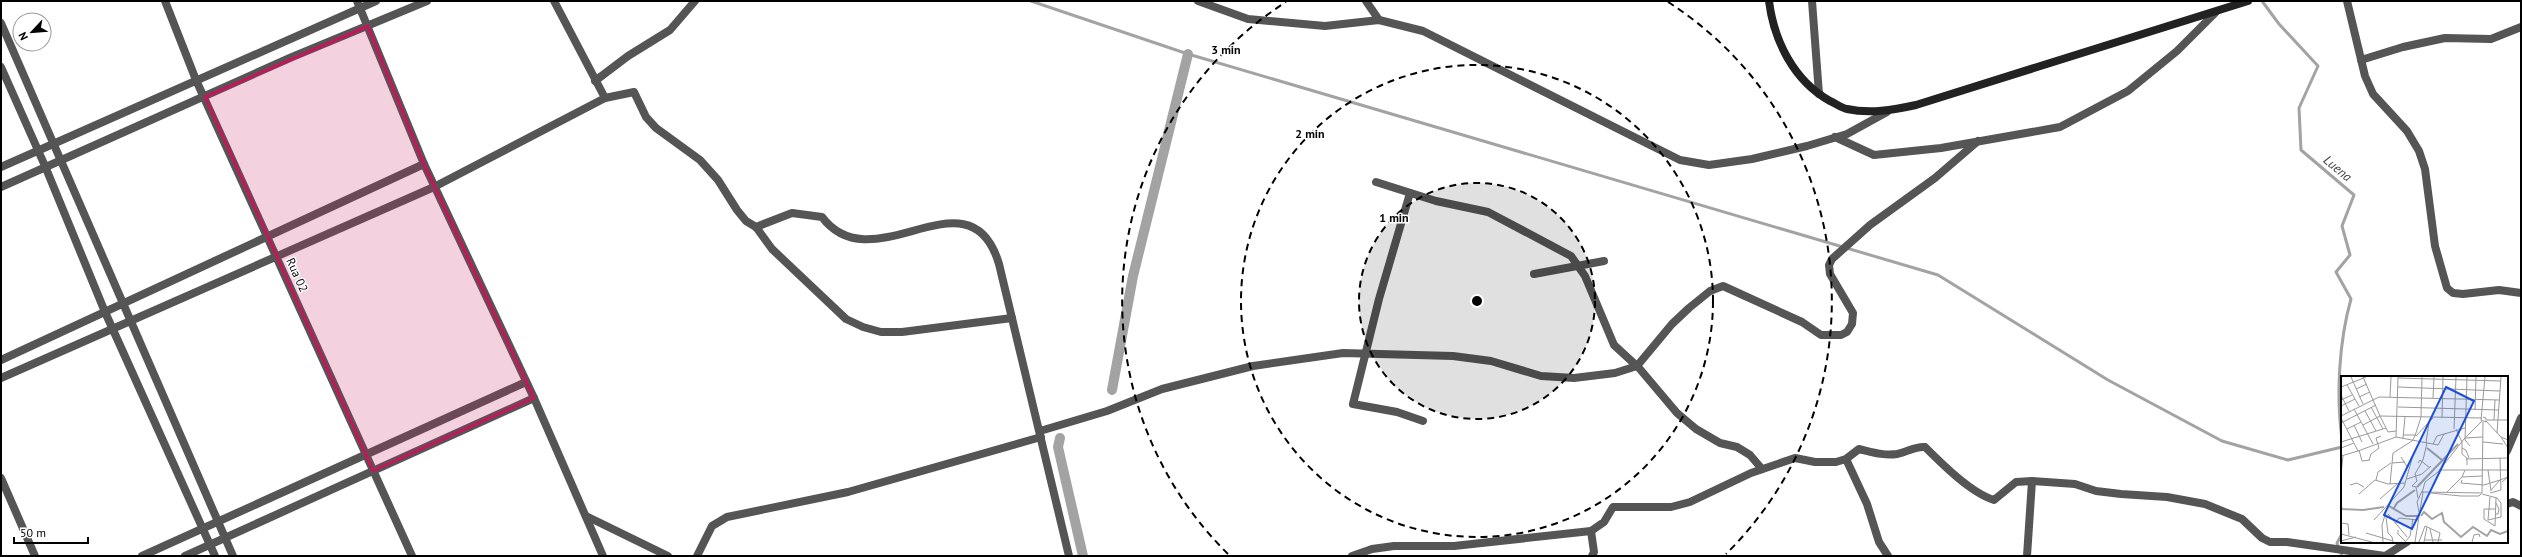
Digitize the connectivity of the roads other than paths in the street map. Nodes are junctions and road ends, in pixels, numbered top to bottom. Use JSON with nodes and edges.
{"nodes":[{"id":1,"x":165,"y":1,"type":"edge"},
{"id":2,"x":376,"y":1,"type":"edge"},
{"id":3,"x":427,"y":1,"type":"edge"},
{"id":4,"x":554,"y":1,"type":"edge"},
{"id":5,"x":696,"y":1,"type":"edge"},
{"id":6,"x":1198,"y":1,"type":"edge"},
{"id":7,"x":1366,"y":1,"type":"edge"},
{"id":8,"x":1769,"y":1,"type":"edge"},
{"id":9,"x":1812,"y":1,"type":"edge"},
{"id":10,"x":2248,"y":1,"type":"edge"},
{"id":11,"x":2347,"y":1,"type":"edge"},
{"id":12,"x":359,"y":4,"type":"edge"},
{"id":13,"x":2214,"y":13,"type":"junction"},
{"id":14,"x":1379,"y":20,"type":"junction"},
{"id":15,"x":1,"y":23,"type":"edge"},
{"id":16,"x":368,"y":26,"type":"junction"},
{"id":17,"x":2521,"y":27,"type":"edge"},
{"id":18,"x":2361,"y":60,"type":"junction"},
{"id":19,"x":1,"y":67,"type":"edge"},
{"id":20,"x":196,"y":80,"type":"junction"},
{"id":21,"x":595,"y":81,"type":"junction"},
{"id":22,"x":1819,"y":94,"type":"junction"},
{"id":23,"x":205,"y":97,"type":"junction"},
{"id":24,"x":605,"y":98,"type":"junction"},
{"id":25,"x":1887,"y":112,"type":"junction"},
{"id":26,"x":1835,"y":137,"type":"junction"},
{"id":27,"x":55,"y":142,"type":"junction"},
{"id":28,"x":1978,"y":142,"type":"junction"},
{"id":29,"x":38,"y":150,"type":"junction"},
{"id":30,"x":62,"y":158,"type":"junction"},
{"id":31,"x":424,"y":164,"type":"junction"},
{"id":32,"x":45,"y":166,"type":"junction"},
{"id":33,"x":1,"y":167,"type":"edge"},
{"id":34,"x":1376,"y":182,"type":"dead end"},
{"id":35,"x":1,"y":187,"type":"edge"},
{"id":36,"x":434,"y":187,"type":"junction"},
{"id":37,"x":1410,"y":193,"type":"junction"},
{"id":38,"x":756,"y":227,"type":"junction"},
{"id":39,"x":267,"y":237,"type":"junction"},
{"id":40,"x":275,"y":257,"type":"junction"},
{"id":41,"x":1604,"y":261,"type":"dead end"},
{"id":42,"x":1579,"y":266,"type":"junction"},
{"id":43,"x":1534,"y":274,"type":"dead end"},
{"id":44,"x":2521,"y":294,"type":"edge"},
{"id":45,"x":123,"y":303,"type":"junction"},
{"id":46,"x":105,"y":312,"type":"junction"},
{"id":47,"x":1012,"y":318,"type":"junction"},
{"id":48,"x":131,"y":322,"type":"junction"},
{"id":49,"x":114,"y":330,"type":"junction"},
{"id":50,"x":1366,"y":352,"type":"junction"},
{"id":51,"x":1,"y":360,"type":"edge"},
{"id":52,"x":1637,"y":366,"type":"junction"},
{"id":53,"x":1,"y":378,"type":"edge"},
{"id":54,"x":526,"y":382,"type":"junction"},
{"id":55,"x":534,"y":398,"type":"junction"},
{"id":56,"x":2521,"y":418,"type":"edge"},
{"id":57,"x":1423,"y":421,"type":"dead end"},
{"id":58,"x":1040,"y":434,"type":"junction"},
{"id":59,"x":2508,"y":449,"type":"edge"},
{"id":60,"x":365,"y":455,"type":"junction"},
{"id":61,"x":1846,"y":459,"type":"junction"},
{"id":62,"x":1762,"y":470,"type":"junction"},
{"id":63,"x":373,"y":471,"type":"junction"},
{"id":64,"x":1,"y":478,"type":"edge"},
{"id":65,"x":2032,"y":481,"type":"junction"},
{"id":66,"x":2508,"y":504,"type":"edge"},
{"id":67,"x":2521,"y":506,"type":"edge"},
{"id":68,"x":586,"y":516,"type":"junction"},
{"id":69,"x":217,"y":520,"type":"junction"},
{"id":70,"x":201,"y":529,"type":"junction"},
{"id":71,"x":1591,"y":531,"type":"junction"},
{"id":72,"x":225,"y":536,"type":"junction"},
{"id":73,"x":2405,"y":543,"type":"edge"},
{"id":74,"x":210,"y":544,"type":"junction"},
{"id":75,"x":35,"y":556,"type":"edge"},
{"id":76,"x":142,"y":556,"type":"edge"},
{"id":77,"x":185,"y":556,"type":"edge"},
{"id":78,"x":215,"y":556,"type":"edge"},
{"id":79,"x":234,"y":556,"type":"edge"},
{"id":80,"x":412,"y":556,"type":"edge"},
{"id":81,"x":603,"y":556,"type":"edge"},
{"id":82,"x":668,"y":556,"type":"edge"},
{"id":83,"x":697,"y":556,"type":"edge"},
{"id":84,"x":1069,"y":556,"type":"edge"},
{"id":85,"x":1352,"y":556,"type":"edge"},
{"id":86,"x":1592,"y":556,"type":"edge"},
{"id":87,"x":1888,"y":556,"type":"edge"},
{"id":88,"x":2027,"y":556,"type":"edge"},
{"id":89,"x":2385,"y":556,"type":"edge"}],
"edges":[{"from":1,"to":20,"type":"street","name":"Rua 02"},
{"from":2,"to":12,"type":"street"},
{"from":3,"to":16,"type":"street"},
{"from":4,"to":21,"type":"street"},
{"from":5,"to":21,"type":"street"},
{"from":6,"to":14,"type":"street"},
{"from":7,"to":14,"type":"street"},
{"from":8,"to":22,"type":"main road"},
{"from":9,"to":22,"type":"street"},
{"from":10,"to":13,"type":"main road"},
{"from":11,"to":18,"type":"street"},
{"from":12,"to":16,"type":"street"},
{"from":12,"to":20,"type":"street"},
{"from":13,"to":25,"type":"main road"},
{"from":13,"to":28,"type":"street"},
{"from":14,"to":26,"type":"street"},
{"from":15,"to":27,"type":"street"},
{"from":16,"to":23,"type":"street"},
{"from":16,"to":31,"type":"street"},
{"from":17,"to":18,"type":"street"},
{"from":18,"to":44,"type":"street"},
{"from":19,"to":29,"type":"street"},
{"from":20,"to":23,"type":"street","name":"Rua 02"},
{"from":20,"to":27,"type":"street"},
{"from":21,"to":24,"type":"street"},
{"from":22,"to":25,"type":"main road"},
{"from":23,"to":30,"type":"street"},
{"from":23,"to":39,"type":"street","name":"Rua 02"},
{"from":24,"to":36,"type":"street"},
{"from":24,"to":38,"type":"street"},
{"from":25,"to":26,"type":"street"},
{"from":26,"to":28,"type":"street"},
{"from":27,"to":29,"type":"street"},
{"from":27,"to":30,"type":"street"},
{"from":28,"to":52,"type":"street"},
{"from":29,"to":32,"type":"street"},
{"from":29,"to":33,"type":"street"},
{"from":30,"to":32,"type":"street"},
{"from":30,"to":45,"type":"street"},
{"from":31,"to":36,"type":"street"},
{"from":31,"to":39,"type":"street"},
{"from":32,"to":35,"type":"street"},
{"from":32,"to":46,"type":"street"},
{"from":34,"to":37,"type":"street"},
{"from":36,"to":40,"type":"street"},
{"from":36,"to":54,"type":"street"},
{"from":37,"to":42,"type":"street"},
{"from":37,"to":50,"type":"street"},
{"from":38,"to":47,"type":"street"},
{"from":38,"to":47,"type":"street"},
{"from":39,"to":40,"type":"street","name":"Rua 02"},
{"from":39,"to":45,"type":"street"},
{"from":40,"to":48,"type":"street"},
{"from":40,"to":60,"type":"street","name":"Rua 02"},
{"from":41,"to":42,"type":"street"},
{"from":42,"to":43,"type":"street"},
{"from":42,"to":52,"type":"street"},
{"from":45,"to":46,"type":"street"},
{"from":45,"to":48,"type":"street"},
{"from":46,"to":49,"type":"street"},
{"from":46,"to":51,"type":"street"},
{"from":47,"to":58,"type":"street"},
{"from":48,"to":49,"type":"street"},
{"from":48,"to":69,"type":"street"},
{"from":49,"to":53,"type":"street"},
{"from":49,"to":70,"type":"street"},
{"from":50,"to":52,"type":"street"},
{"from":50,"to":57,"type":"street"},
{"from":50,"to":58,"type":"street"},
{"from":52,"to":62,"type":"street"},
{"from":54,"to":55,"type":"street"},
{"from":54,"to":60,"type":"street"},
{"from":55,"to":63,"type":"street"},
{"from":55,"to":68,"type":"street"},
{"from":56,"to":59,"type":"street"},
{"from":58,"to":83,"type":"street"},
{"from":58,"to":84,"type":"street"},
{"from":60,"to":63,"type":"street","name":"Rua 02"},
{"from":60,"to":69,"type":"street"},
{"from":61,"to":62,"type":"street"},
{"from":61,"to":65,"type":"street"},
{"from":61,"to":87,"type":"street"},
{"from":62,"to":71,"type":"street"},
{"from":63,"to":72,"type":"street"},
{"from":63,"to":80,"type":"street","name":"Rua 02"},
{"from":64,"to":75,"type":"street"},
{"from":65,"to":88,"type":"street"},
{"from":65,"to":89,"type":"street"},
{"from":66,"to":67,"type":"street"},
{"from":68,"to":81,"type":"street"},
{"from":68,"to":82,"type":"street"},
{"from":69,"to":70,"type":"street"},
{"from":69,"to":72,"type":"street"},
{"from":70,"to":74,"type":"street"},
{"from":70,"to":76,"type":"street"},
{"from":71,"to":85,"type":"street"},
{"from":71,"to":86,"type":"street"},
{"from":72,"to":74,"type":"street"},
{"from":72,"to":79,"type":"street"},
{"from":73,"to":89,"type":"street"},
{"from":74,"to":77,"type":"street"},
{"from":74,"to":78,"type":"street"}]}
